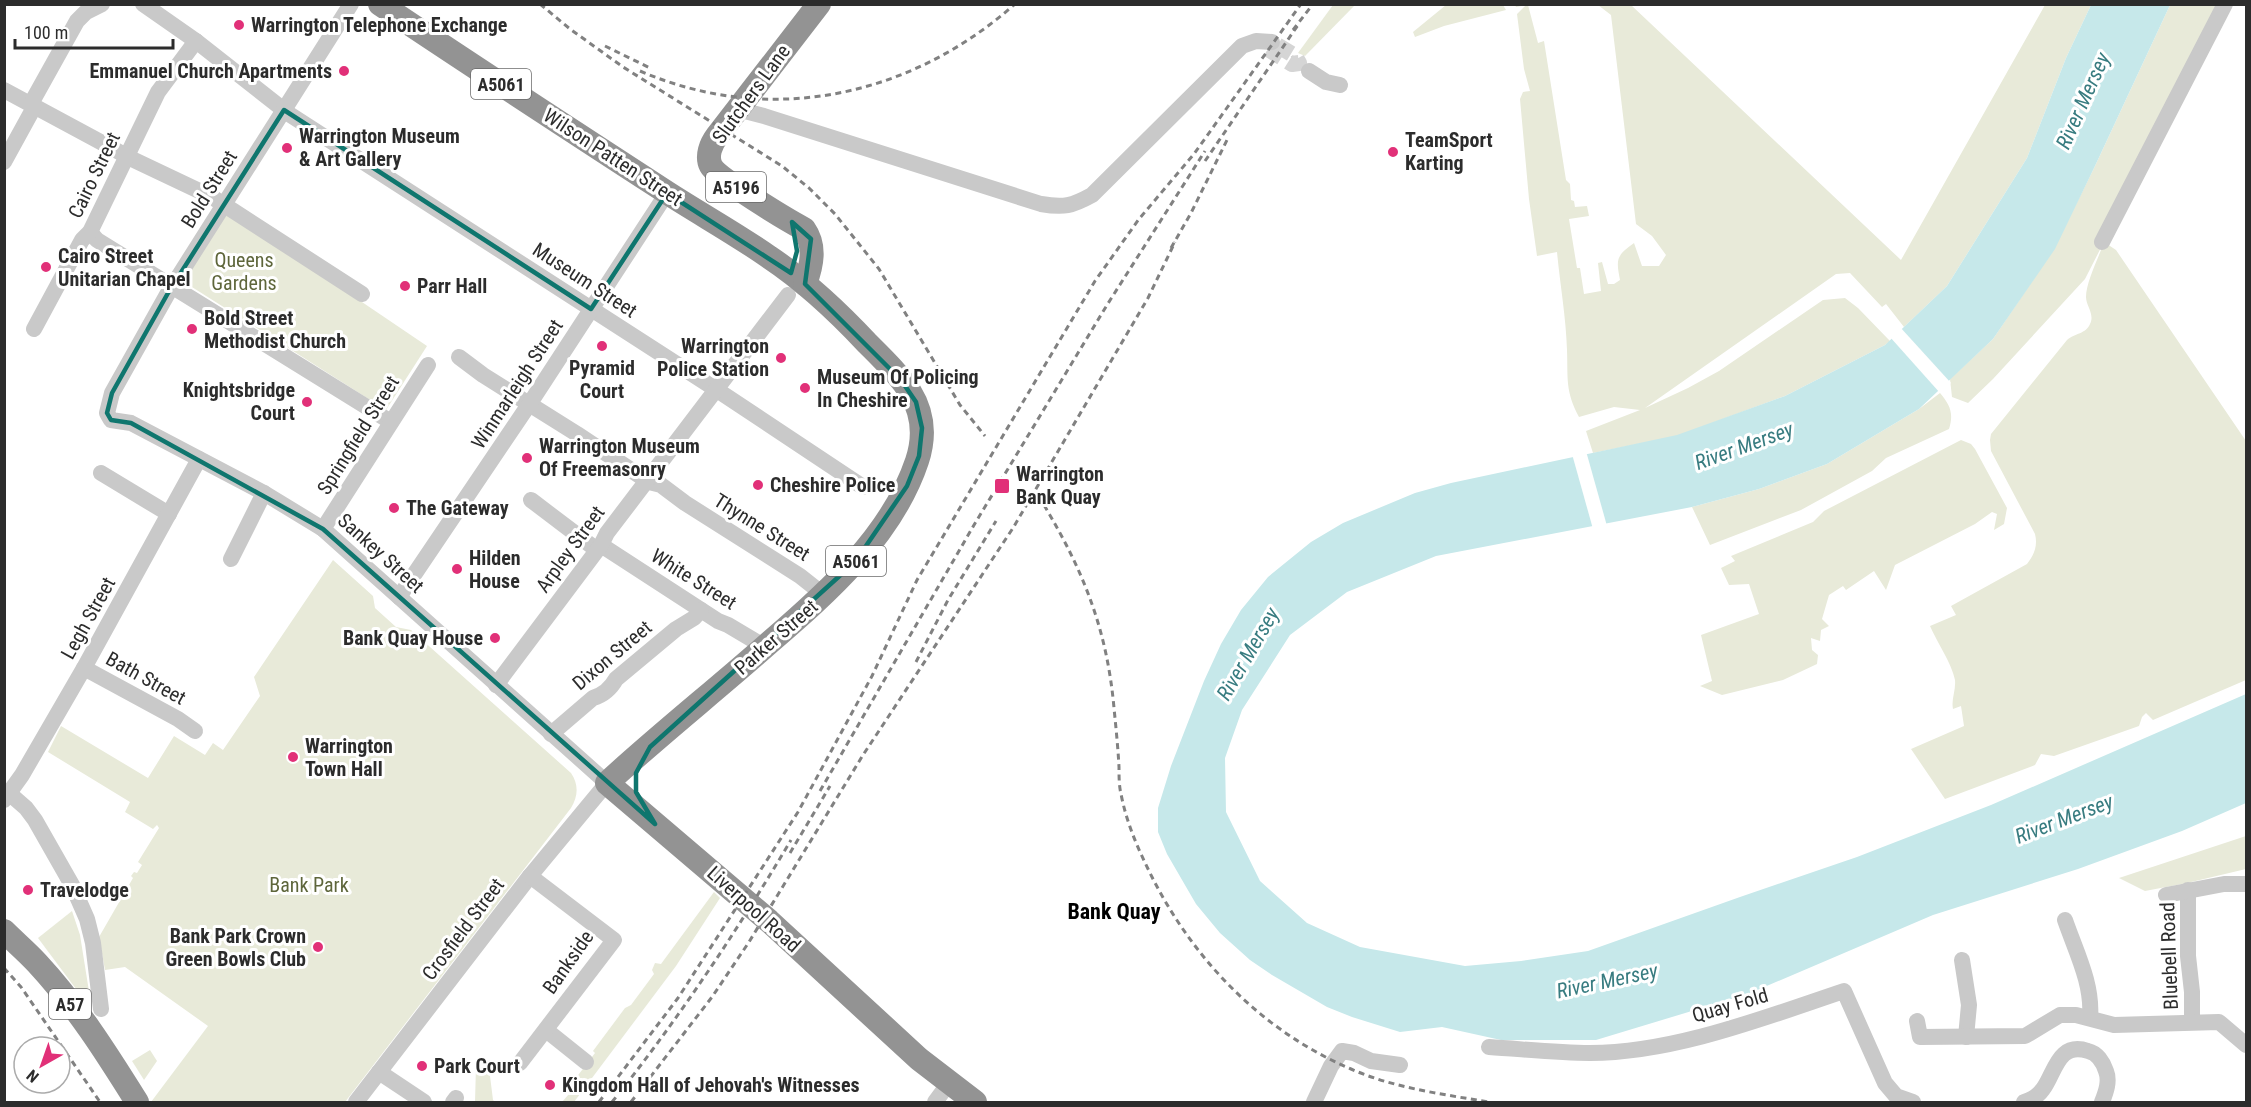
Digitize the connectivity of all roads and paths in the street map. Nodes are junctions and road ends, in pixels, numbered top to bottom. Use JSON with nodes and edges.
{"nodes":[{"id":1,"x":102,"y":4,"type":"edge"},
{"id":2,"x":143,"y":4,"type":"edge"},
{"id":3,"x":351,"y":4,"type":"edge"},
{"id":4,"x":380,"y":4,"type":"edge"},
{"id":5,"x":819,"y":4,"type":"edge"},
{"id":6,"x":2225,"y":4,"type":"edge"},
{"id":7,"x":80,"y":8,"type":"edge"},
{"id":8,"x":196,"y":41,"type":"junction"},
{"id":9,"x":1268,"y":44,"type":"tunnel mouth"},
{"id":10,"x":1309,"y":71,"type":"dead end"},
{"id":11,"x":1340,"y":85,"type":"dead end"},
{"id":12,"x":4,"y":90,"type":"edge"},
{"id":13,"x":33,"y":105,"type":"junction"},
{"id":14,"x":284,"y":110,"type":"junction"},
{"id":15,"x":732,"y":116,"type":"junction"},
{"id":16,"x":127,"y":155,"type":"junction"},
{"id":17,"x":4,"y":162,"type":"edge"},
{"id":18,"x":667,"y":193,"type":"junction"},
{"id":19,"x":224,"y":204,"type":"junction"},
{"id":20,"x":90,"y":232,"type":"junction"},
{"id":21,"x":2103,"y":242,"type":"dead end"},
{"id":22,"x":794,"y":283,"type":"junction"},
{"id":23,"x":172,"y":286,"type":"junction"},
{"id":24,"x":362,"y":294,"type":"dead end"},
{"id":25,"x":591,"y":309,"type":"junction"},
{"id":26,"x":34,"y":329,"type":"dead end"},
{"id":27,"x":459,"y":357,"type":"dead end"},
{"id":28,"x":428,"y":365,"type":"dead end"},
{"id":29,"x":717,"y":390,"type":"junction"},
{"id":30,"x":912,"y":396,"type":"joint"},
{"id":31,"x":109,"y":399,"type":"joint"},
{"id":32,"x":530,"y":404,"type":"junction"},
{"id":33,"x":391,"y":422,"type":"junction"},
{"id":34,"x":199,"y":459,"type":"junction"},
{"id":35,"x":101,"y":473,"type":"dead end"},
{"id":36,"x":646,"y":480,"type":"junction"},
{"id":37,"x":863,"y":487,"type":"dead end"},
{"id":38,"x":264,"y":493,"type":"junction"},
{"id":39,"x":531,"y":500,"type":"dead end"},
{"id":40,"x":169,"y":514,"type":"junction"},
{"id":41,"x":323,"y":529,"type":"junction"},
{"id":42,"x":599,"y":548,"type":"junction"},
{"id":43,"x":231,"y":559,"type":"dead end"},
{"id":44,"x":824,"y":595,"type":"junction"},
{"id":45,"x":399,"y":597,"type":"junction"},
{"id":46,"x":700,"y":610,"type":"junction"},
{"id":47,"x":765,"y":647,"type":"junction"},
{"id":48,"x":84,"y":668,"type":"junction"},
{"id":49,"x":496,"y":685,"type":"junction"},
{"id":50,"x":188,"y":729,"type":"dead end"},
{"id":51,"x":551,"y":734,"type":"junction"},
{"id":52,"x":650,"y":747,"type":"junction"},
{"id":53,"x":607,"y":783,"type":"junction"},
{"id":54,"x":7,"y":797,"type":"edge"},
{"id":55,"x":4,"y":812,"type":"edge"},
{"id":56,"x":655,"y":824,"type":"junction"},
{"id":57,"x":530,"y":876,"type":"junction"},
{"id":58,"x":2247,"y":884,"type":"edge"},
{"id":59,"x":2188,"y":890,"type":"junction"},
{"id":60,"x":2166,"y":895,"type":"dead end"},
{"id":61,"x":4,"y":913,"type":"edge"},
{"id":62,"x":2065,"y":920,"type":"dead end"},
{"id":63,"x":4,"y":930,"type":"edge"},
{"id":64,"x":1962,"y":960,"type":"dead end"},
{"id":65,"x":37,"y":962,"type":"junction"},
{"id":66,"x":101,"y":1009,"type":"dead end"},
{"id":67,"x":2090,"y":1018,"type":"junction"},
{"id":68,"x":2192,"y":1022,"type":"junction"},
{"id":69,"x":1918,"y":1029,"type":"dead end"},
{"id":70,"x":546,"y":1030,"type":"junction"},
{"id":71,"x":1966,"y":1037,"type":"junction"},
{"id":72,"x":898,"y":1039,"type":"junction"},
{"id":73,"x":2247,"y":1045,"type":"edge"},
{"id":74,"x":1489,"y":1047,"type":"dead end"},
{"id":75,"x":586,"y":1062,"type":"dead end"},
{"id":76,"x":520,"y":1063,"type":"dead end"},
{"id":77,"x":1400,"y":1065,"type":"dead end"},
{"id":78,"x":379,"y":1072,"type":"junction"},
{"id":79,"x":949,"y":1083,"type":"junction"},
{"id":80,"x":137,"y":1102,"type":"edge"},
{"id":81,"x":356,"y":1102,"type":"edge"},
{"id":82,"x":424,"y":1102,"type":"edge"},
{"id":83,"x":934,"y":1102,"type":"edge"},
{"id":84,"x":977,"y":1102,"type":"edge"},
{"id":85,"x":1314,"y":1102,"type":"edge"},
{"id":86,"x":1913,"y":1102,"type":"edge"},
{"id":87,"x":2024,"y":1102,"type":"edge"},
{"id":88,"x":2102,"y":1102,"type":"edge"}],
"edges":[{"from":1,"to":7,"type":"street"},
{"from":2,"to":8,"type":"street","name":"Museum Street"},
{"from":3,"to":14,"type":"street","name":"Bold Street"},
{"from":4,"to":18,"type":"highway","name":"Wilson Patten Street","number":"A5061"},
{"from":5,"to":15,"type":"highway","name":"Slutchers Lane","number":"A5196"},
{"from":6,"to":21,"type":"street"},
{"from":7,"to":13,"type":"street"},
{"from":8,"to":14,"type":"street","name":"Museum Street"},
{"from":8,"to":16,"type":"street","name":"Cairo Street"},
{"from":9,"to":15,"type":"street"},
{"from":10,"to":11,"type":"street"},
{"from":12,"to":13,"type":"street"},
{"from":13,"to":16,"type":"street"},
{"from":13,"to":17,"type":"street"},
{"from":14,"to":19,"type":"street","name":"Bold Street"},
{"from":14,"to":25,"type":"street","name":"Museum Street"},
{"from":15,"to":22,"type":"highway","name":"Slutchers Lane","number":"A5196"},
{"from":16,"to":19,"type":"street"},
{"from":16,"to":20,"type":"street","name":"Cairo Street"},
{"from":18,"to":22,"type":"highway","name":"Wilson Patten Street","number":"A5061"},
{"from":18,"to":25,"type":"street","name":"Winmarleigh Street"},
{"from":19,"to":23,"type":"street","name":"Bold Street"},
{"from":19,"to":24,"type":"street"},
{"from":20,"to":23,"type":"street"},
{"from":20,"to":26,"type":"street","name":"Cairo Street"},
{"from":22,"to":29,"type":"street","name":"Arpley Street"},
{"from":22,"to":30,"type":"highway","name":"Wilson Patten Street","number":"A5061"},
{"from":23,"to":31,"type":"street","name":"Bold Street"},
{"from":23,"to":33,"type":"street"},
{"from":25,"to":29,"type":"street","name":"Museum Street"},
{"from":25,"to":32,"type":"street","name":"Winmarleigh Street"},
{"from":27,"to":32,"type":"street","name":"Thynne Street"},
{"from":28,"to":33,"type":"street","name":"Springfield Street"},
{"from":29,"to":36,"type":"street","name":"Arpley Street"},
{"from":29,"to":37,"type":"street","name":"Museum Street"},
{"from":30,"to":44,"type":"highway","name":"Parker Street","number":"A5061"},
{"from":31,"to":34,"type":"street","name":"Sankey Street"},
{"from":32,"to":36,"type":"street","name":"Thynne Street"},
{"from":32,"to":45,"type":"street","name":"Winmarleigh Street"},
{"from":33,"to":41,"type":"street","name":"Springfield Street"},
{"from":34,"to":38,"type":"street","name":"Sankey Street"},
{"from":34,"to":40,"type":"street","name":"Legh Street"},
{"from":35,"to":40,"type":"street"},
{"from":36,"to":42,"type":"street","name":"Arpley Street"},
{"from":36,"to":44,"type":"street","name":"Thynne Street"},
{"from":38,"to":41,"type":"street","name":"Sankey Street"},
{"from":38,"to":43,"type":"street"},
{"from":39,"to":42,"type":"street","name":"White Street"},
{"from":40,"to":48,"type":"street","name":"Legh Street"},
{"from":41,"to":45,"type":"street","name":"Sankey Street"},
{"from":42,"to":46,"type":"street","name":"White Street"},
{"from":42,"to":49,"type":"street","name":"Arpley Street"},
{"from":44,"to":47,"type":"highway","name":"Parker Street","number":"A5061"},
{"from":45,"to":49,"type":"street","name":"Sankey Street"},
{"from":46,"to":47,"type":"street","name":"White Street"},
{"from":46,"to":51,"type":"street","name":"Dixon Street"},
{"from":47,"to":52,"type":"highway","name":"Parker Street","number":"A5061"},
{"from":48,"to":50,"type":"street","name":"Bath Street"},
{"from":48,"to":54,"type":"street","name":"Legh Street"},
{"from":49,"to":51,"type":"street","name":"Sankey Street"},
{"from":51,"to":53,"type":"street","name":"Sankey Street"},
{"from":52,"to":53,"type":"highway","name":"Parker Street","number":"A5061"},
{"from":52,"to":56,"type":"highway"},
{"from":53,"to":56,"type":"highway","name":"Liverpool Road"},
{"from":53,"to":57,"type":"street","name":"Crosfield Street"},
{"from":54,"to":55,"type":"street","name":"Legh Street"},
{"from":54,"to":66,"type":"street"},
{"from":56,"to":72,"type":"highway","name":"Liverpool Road"},
{"from":57,"to":70,"type":"street","name":"Bankside"},
{"from":57,"to":78,"type":"street","name":"Crosfield Street"},
{"from":58,"to":59,"type":"street"},
{"from":59,"to":60,"type":"street"},
{"from":59,"to":68,"type":"street","name":"Bluebell Road"},
{"from":61,"to":65,"type":"highway","number":"A57"},
{"from":62,"to":67,"type":"street"},
{"from":63,"to":65,"type":"highway","number":"A57"},
{"from":64,"to":71,"type":"street"},
{"from":65,"to":80,"type":"highway","number":"A57"},
{"from":67,"to":68,"type":"street"},
{"from":67,"to":71,"type":"street"},
{"from":68,"to":73,"type":"street"},
{"from":69,"to":71,"type":"street"},
{"from":70,"to":75,"type":"street"},
{"from":70,"to":76,"type":"street","name":"Bankside"},
{"from":72,"to":79,"type":"highway","name":"Liverpool Road"},
{"from":72,"to":84,"type":"highway","name":"Liverpool Road"},
{"from":74,"to":86,"type":"street","name":"Quay Fold"},
{"from":77,"to":85,"type":"street"},
{"from":78,"to":81,"type":"street","name":"Crosfield Street"},
{"from":78,"to":82,"type":"street"},
{"from":79,"to":83,"type":"street"},
{"from":79,"to":84,"type":"highway","name":"Liverpool Road"},
{"from":87,"to":88,"type":"street"}]}
